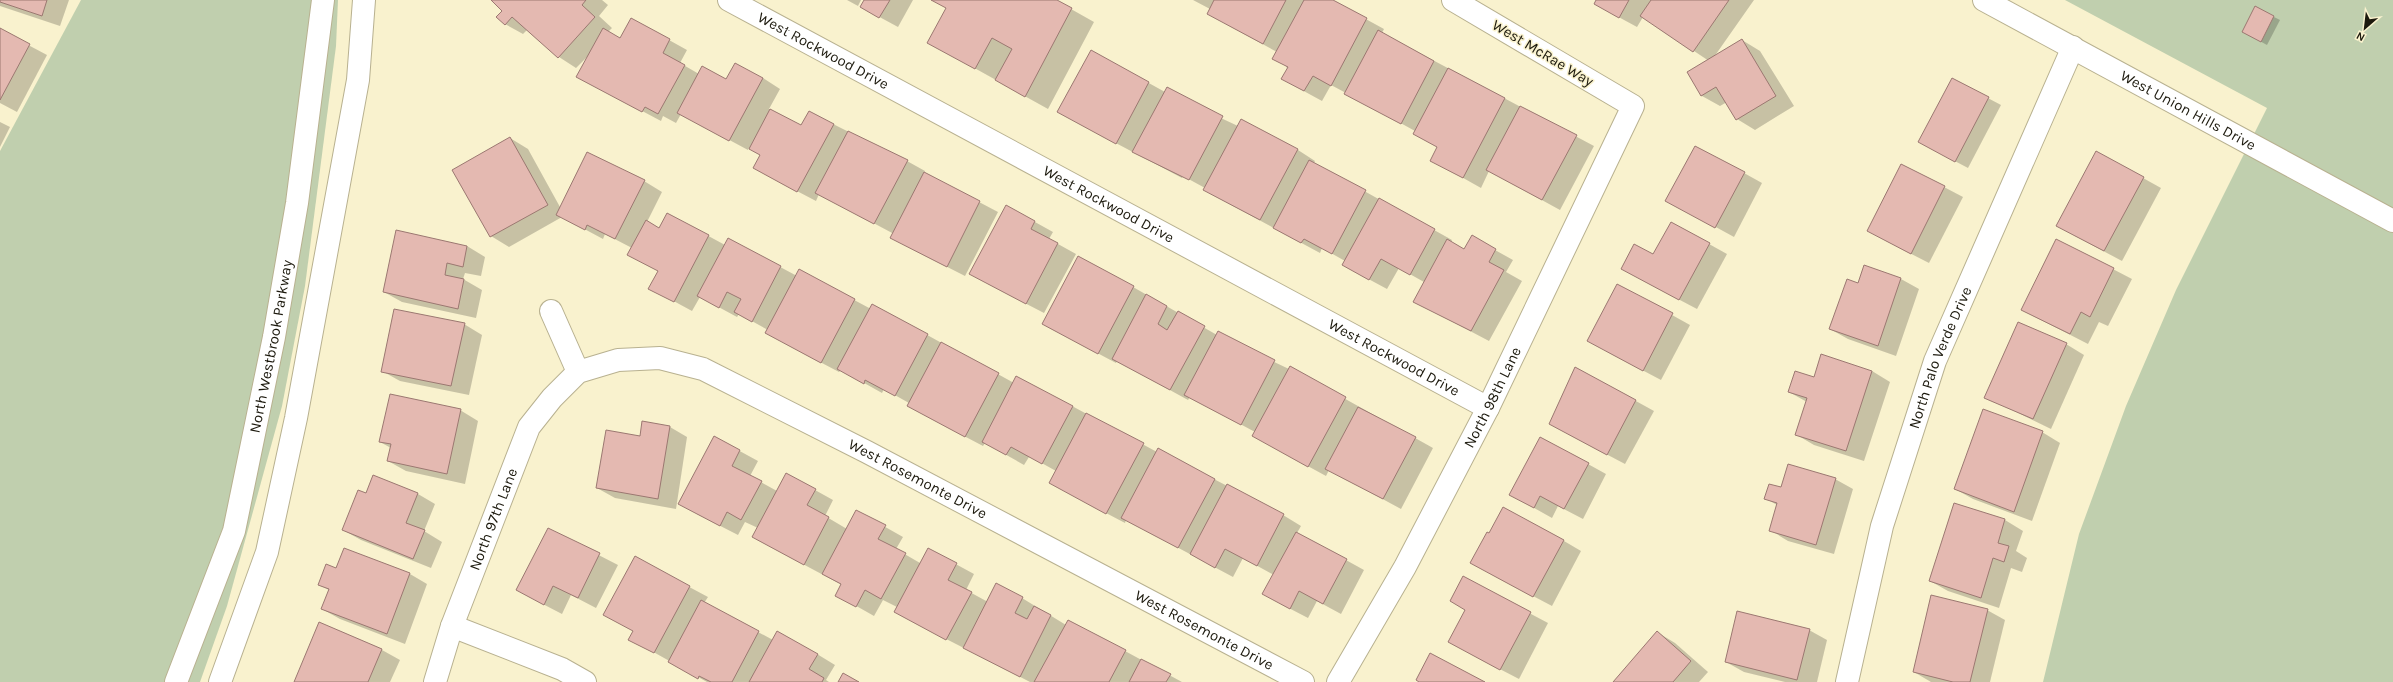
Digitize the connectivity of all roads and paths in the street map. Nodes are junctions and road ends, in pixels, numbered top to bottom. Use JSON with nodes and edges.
{"nodes":[{"id":1,"x":323,"y":0,"type":"edge"},
{"id":2,"x":364,"y":0,"type":"edge"},
{"id":3,"x":729,"y":0,"type":"edge"},
{"id":4,"x":1453,"y":0,"type":"edge"},
{"id":5,"x":1984,"y":0,"type":"edge"},
{"id":6,"x":2073,"y":47,"type":"junction"},
{"id":7,"x":1633,"y":106,"type":"joint"},
{"id":8,"x":2393,"y":221,"type":"edge"},
{"id":9,"x":550,"y":311,"type":"dead end"},
{"id":10,"x":578,"y":372,"type":"junction"},
{"id":11,"x":1488,"y":408,"type":"junction"},
{"id":12,"x":452,"y":626,"type":"junction"},
{"id":13,"x":176,"y":682,"type":"edge"},
{"id":14,"x":220,"y":682,"type":"edge"},
{"id":15,"x":435,"y":682,"type":"edge"},
{"id":16,"x":585,"y":682,"type":"edge"},
{"id":17,"x":1303,"y":682,"type":"edge"},
{"id":18,"x":1338,"y":682,"type":"edge"},
{"id":19,"x":1847,"y":682,"type":"edge"}],
"edges":[{"from":1,"to":13,"type":"street","name":"North Westbrook Parkway"},
{"from":2,"to":14,"type":"street"},
{"from":3,"to":11,"type":"street","name":"West Rockwood Drive"},
{"from":4,"to":7,"type":"street","name":"West McRae Way"},
{"from":5,"to":6,"type":"street","name":"West Union Hills Drive"},
{"from":6,"to":8,"type":"street","name":"West Union Hills Drive"},
{"from":6,"to":19,"type":"street","name":"North Palo Verde Drive"},
{"from":7,"to":11,"type":"street","name":"North 98th Lane"},
{"from":9,"to":10,"type":"street"},
{"from":10,"to":12,"type":"street","name":"North 97th Lane"},
{"from":10,"to":17,"type":"street","name":"West Rosemonte Drive"},
{"from":11,"to":18,"type":"street","name":"North 98th Lane"},
{"from":12,"to":15,"type":"street","name":"North 97th Lane"},
{"from":12,"to":16,"type":"street"}]}
